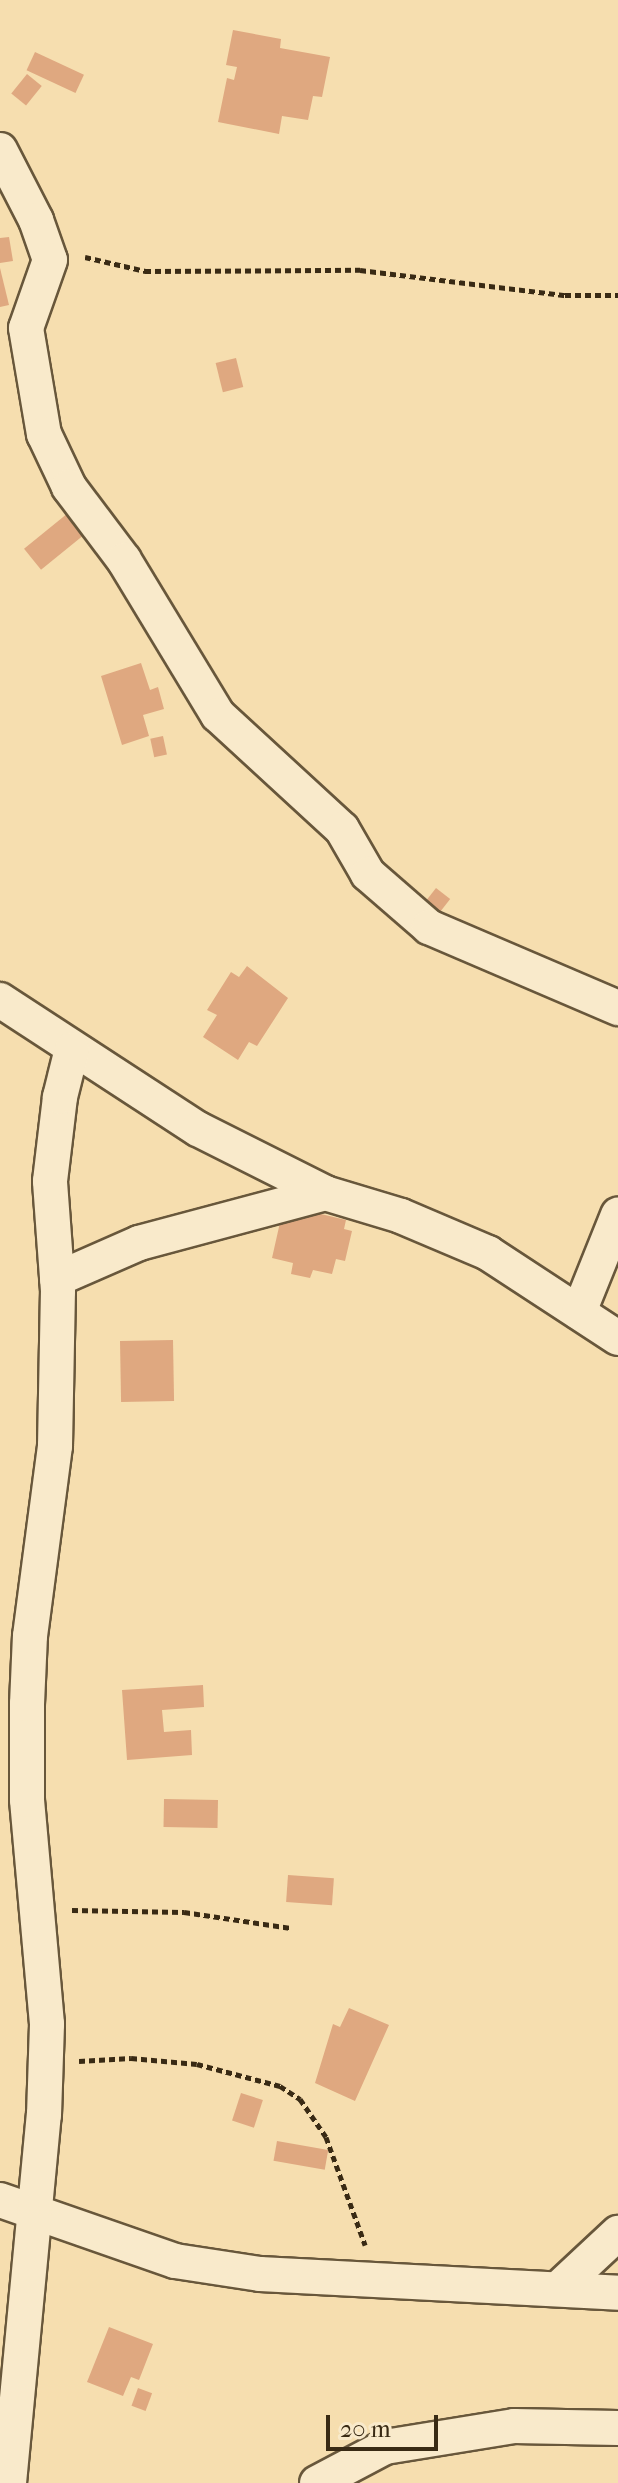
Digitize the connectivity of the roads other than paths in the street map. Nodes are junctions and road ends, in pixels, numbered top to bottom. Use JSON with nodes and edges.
{"nodes":[{"id":1,"x":0,"y":150,"type":"edge"},
{"id":2,"x":0,"y":1000,"type":"edge"},
{"id":3,"x":618,"y":1008,"type":"edge"},
{"id":4,"x":72,"y":1049,"type":"junction"},
{"id":5,"x":325,"y":1193,"type":"junction"},
{"id":6,"x":618,"y":1215,"type":"edge"},
{"id":7,"x":57,"y":1279,"type":"junction"},
{"id":8,"x":579,"y":1312,"type":"junction"},
{"id":9,"x":618,"y":1338,"type":"edge"},
{"id":10,"x":15,"y":1638,"type":"edge"},
{"id":11,"x":0,"y":2200,"type":"edge"},
{"id":12,"x":37,"y":2213,"type":"junction"},
{"id":13,"x":618,"y":2233,"type":"edge"},
{"id":14,"x":559,"y":2288,"type":"junction"},
{"id":15,"x":618,"y":2293,"type":"edge"},
{"id":16,"x":618,"y":2428,"type":"edge"},
{"id":17,"x":9,"y":2483,"type":"edge"},
{"id":18,"x":317,"y":2483,"type":"edge"}],
"edges":[{"from":1,"to":3,"type":"street"},
{"from":2,"to":4,"type":"street"},
{"from":4,"to":5,"type":"street"},
{"from":4,"to":7,"type":"street"},
{"from":5,"to":7,"type":"street"},
{"from":5,"to":8,"type":"street"},
{"from":6,"to":8,"type":"street"},
{"from":7,"to":10,"type":"street"},
{"from":8,"to":9,"type":"street"},
{"from":10,"to":12,"type":"street"},
{"from":11,"to":12,"type":"street"},
{"from":12,"to":14,"type":"street"},
{"from":12,"to":17,"type":"street"},
{"from":13,"to":14,"type":"street"},
{"from":14,"to":15,"type":"street"},
{"from":16,"to":18,"type":"street"}]}
